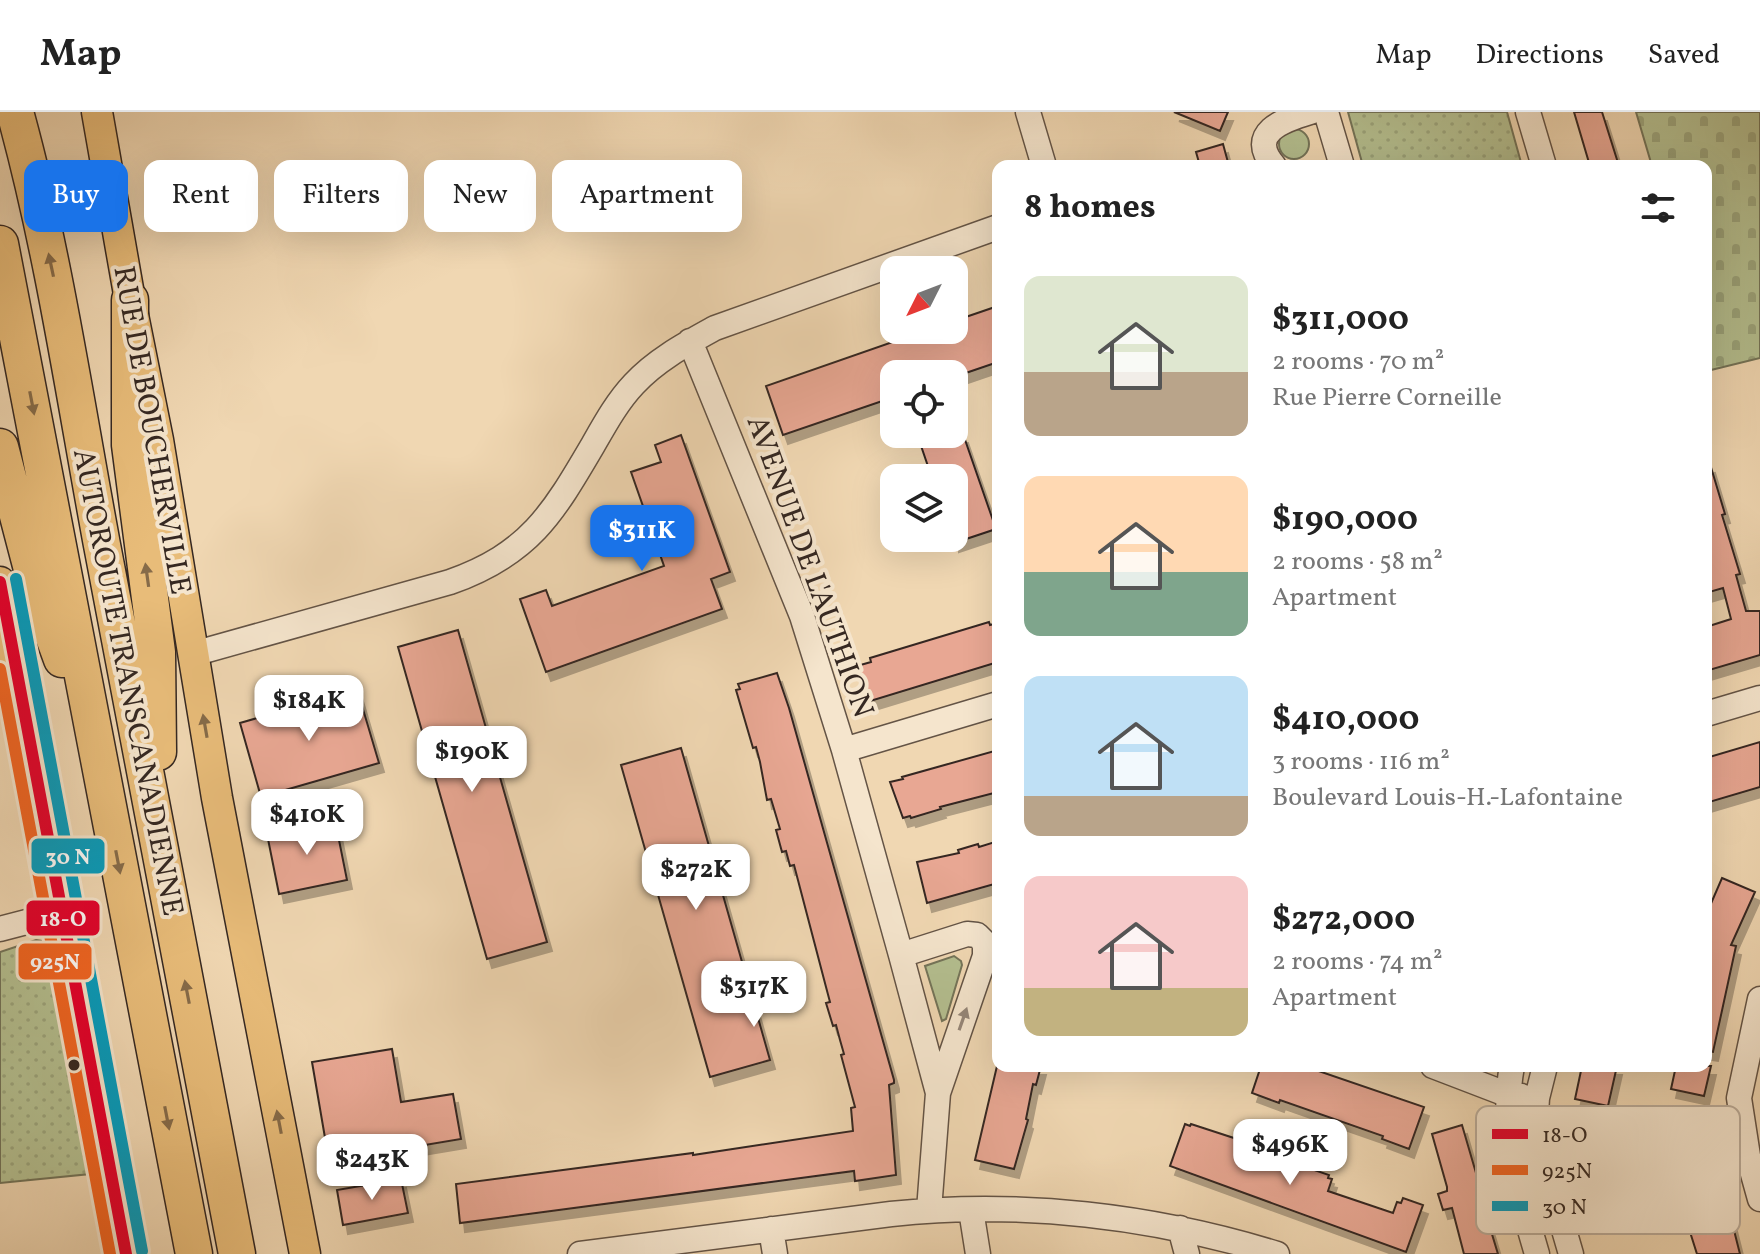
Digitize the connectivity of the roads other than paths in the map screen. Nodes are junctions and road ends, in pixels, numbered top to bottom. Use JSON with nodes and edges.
{"nodes":[{"id":1,"x":15,"y":112,"type":"edge"},
{"id":2,"x":97,"y":112,"type":"edge"},
{"id":3,"x":1028,"y":112,"type":"edge"},
{"id":4,"x":1310,"y":112,"type":"edge"},
{"id":5,"x":1326,"y":112,"type":"edge"},
{"id":6,"x":1528,"y":112,"type":"edge"},
{"id":7,"x":1042,"y":160,"type":"edge"},
{"id":8,"x":1270,"y":160,"type":"edge"},
{"id":9,"x":1333,"y":160,"type":"edge"},
{"id":10,"x":1542,"y":160,"type":"edge"},
{"id":11,"x":992,"y":229,"type":"edge"},
{"id":12,"x":0,"y":244,"type":"edge"},
{"id":13,"x":130,"y":300,"type":"junction"},
{"id":14,"x":690,"y":341,"type":"junction"},
{"id":15,"x":0,"y":447,"type":"edge"},
{"id":16,"x":0,"y":582,"type":"edge"},
{"id":17,"x":193,"y":654,"type":"junction"},
{"id":18,"x":1760,"y":698,"type":"edge"},
{"id":19,"x":992,"y":706,"type":"edge"},
{"id":20,"x":1712,"y":712,"type":"edge"},
{"id":21,"x":844,"y":750,"type":"junction"},
{"id":22,"x":98,"y":758,"type":"junction"},
{"id":23,"x":159,"y":842,"type":"junction"},
{"id":24,"x":61,"y":913,"type":"junction"},
{"id":25,"x":0,"y":929,"type":"edge"},
{"id":26,"x":901,"y":955,"type":"junction"},
{"id":27,"x":1760,"y":999,"type":"edge"},
{"id":28,"x":1449,"y":1072,"type":"edge"},
{"id":29,"x":1511,"y":1072,"type":"edge"},
{"id":30,"x":1544,"y":1072,"type":"edge"},
{"id":31,"x":938,"y":1093,"type":"junction"},
{"id":32,"x":1506,"y":1094,"type":"junction"},
{"id":33,"x":1537,"y":1098,"type":"junction"},
{"id":34,"x":1507,"y":1106,"type":"edge"},
{"id":35,"x":1536,"y":1106,"type":"edge"},
{"id":36,"x":1750,"y":1119,"type":"edge"},
{"id":37,"x":1760,"y":1199,"type":"edge"},
{"id":38,"x":929,"y":1210,"type":"junction"},
{"id":39,"x":971,"y":1210,"type":"junction"},
{"id":40,"x":1180,"y":1228,"type":"junction"},
{"id":41,"x":771,"y":1229,"type":"junction"},
{"id":42,"x":1532,"y":1234,"type":"edge"},
{"id":43,"x":1565,"y":1234,"type":"edge"},
{"id":44,"x":126,"y":1254,"type":"edge"},
{"id":45,"x":194,"y":1254,"type":"edge"},
{"id":46,"x":237,"y":1254,"type":"edge"},
{"id":47,"x":305,"y":1254,"type":"edge"},
{"id":48,"x":580,"y":1254,"type":"edge"},
{"id":49,"x":775,"y":1254,"type":"edge"},
{"id":50,"x":978,"y":1254,"type":"edge"},
{"id":51,"x":1187,"y":1254,"type":"edge"},
{"id":52,"x":1277,"y":1254,"type":"edge"},
{"id":53,"x":1537,"y":1254,"type":"edge"},
{"id":54,"x":1571,"y":1254,"type":"edge"}],
"edges":[{"from":23,"to":1,"type":"highway","name":"AUTOROUTE TRANSCANADIENNE","one_way":true},
{"from":2,"to":13,"type":"main road","name":"RUE DE BOUCHERVILLE"},
{"from":3,"to":7,"type":"street"},
{"from":4,"to":8,"type":"street"},
{"from":5,"to":9,"type":"street"},
{"from":6,"to":10,"type":"street"},
{"from":11,"to":14,"type":"street"},
{"from":12,"to":22,"type":"highway","name":"AUTOROUTE TRANSCANADIENNE","one_way":true},
{"from":13,"to":17,"type":"main road","name":"RUE DE BOUCHERVILLE"},
{"from":23,"to":13,"type":"highway","one_way":true},
{"from":14,"to":17,"type":"street"},
{"from":14,"to":21,"type":"street","name":"AVENUE DE L'AUTHION"},
{"from":15,"to":22,"type":"highway"},
{"from":16,"to":24,"type":"main road"},
{"from":47,"to":17,"type":"main road","name":"RUE DE BOUCHERVILLE","one_way":true},
{"from":18,"to":20,"type":"street"},
{"from":19,"to":21,"type":"street"},
{"from":21,"to":26,"type":"street","name":"AVENUE DE L'AUTHION"},
{"from":22,"to":45,"type":"highway","name":"AUTOROUTE TRANSCANADIENNE","one_way":true},
{"from":46,"to":23,"type":"highway","name":"AUTOROUTE TRANSCANADIENNE","one_way":true},
{"from":24,"to":25,"type":"street"},
{"from":24,"to":44,"type":"main road"},
{"from":26,"to":31,"type":"street","name":"AVENUE DE L'AUTHION"},
{"from":31,"to":26,"type":"street","name":"AVENUE DE L'AUTHION","one_way":true},
{"from":27,"to":36,"type":"street"},
{"from":28,"to":32,"type":"street"},
{"from":29,"to":32,"type":"street"},
{"from":30,"to":33,"type":"street"},
{"from":31,"to":38,"type":"street","name":"AVENUE DE L'AUTHION"},
{"from":32,"to":33,"type":"street"},
{"from":32,"to":34,"type":"street"},
{"from":33,"to":35,"type":"street"},
{"from":36,"to":37,"type":"street"},
{"from":38,"to":39,"type":"street"},
{"from":38,"to":41,"type":"street"},
{"from":39,"to":40,"type":"street"},
{"from":39,"to":50,"type":"street"},
{"from":40,"to":51,"type":"street"},
{"from":40,"to":52,"type":"street"},
{"from":41,"to":48,"type":"street"},
{"from":41,"to":49,"type":"street"},
{"from":42,"to":53,"type":"street"},
{"from":43,"to":54,"type":"street"}]}
